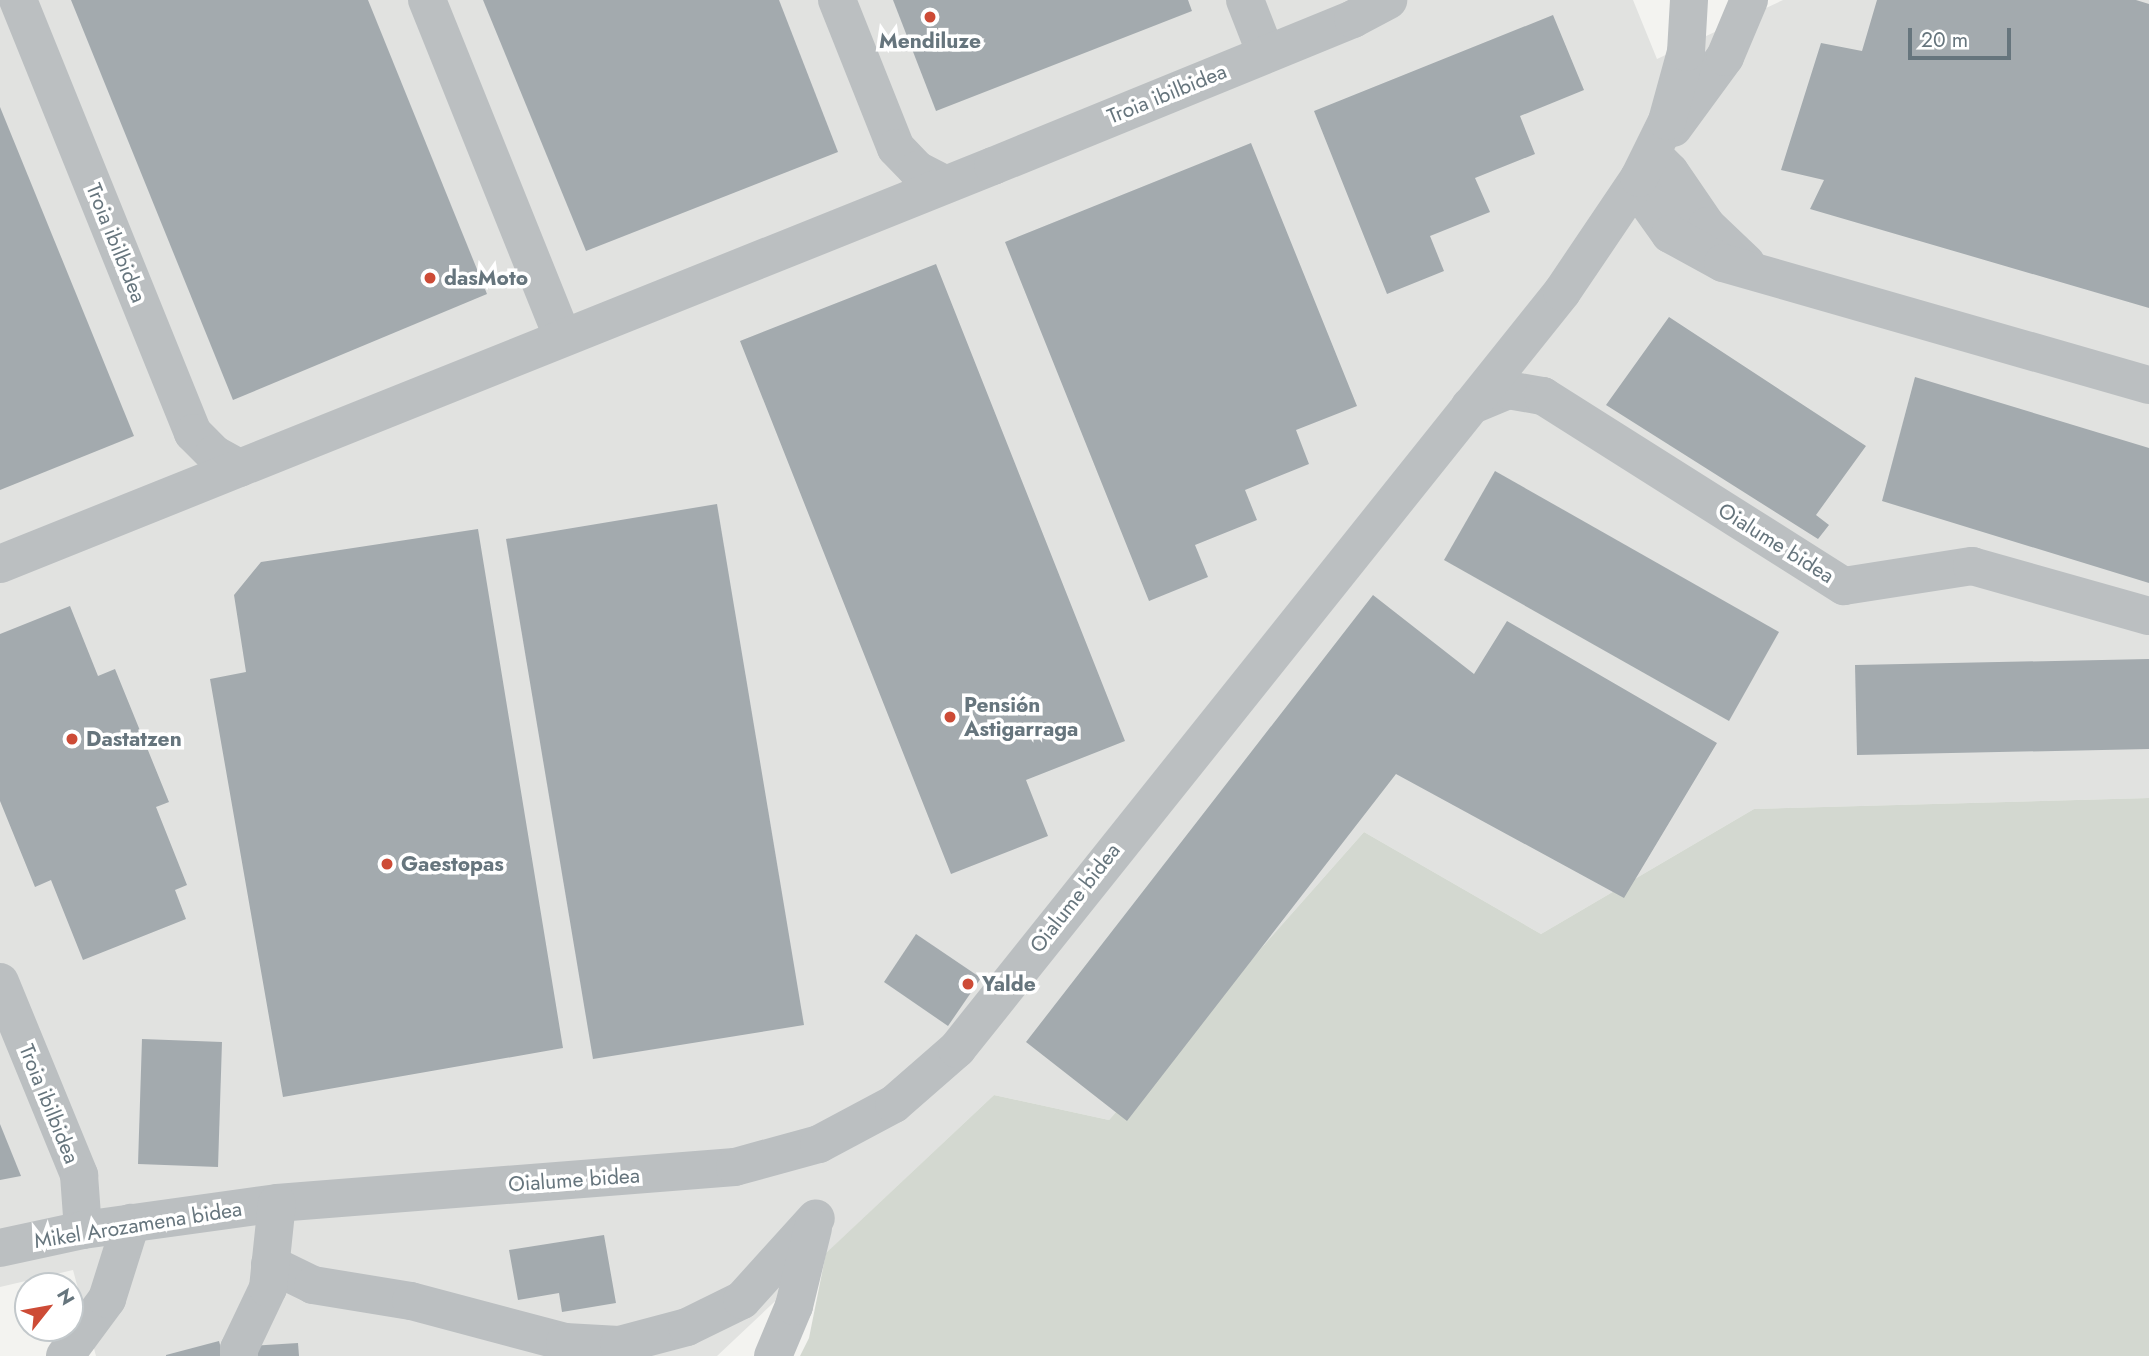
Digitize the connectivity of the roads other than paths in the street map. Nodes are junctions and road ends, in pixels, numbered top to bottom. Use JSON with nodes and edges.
{"nodes":[{"id":1,"x":18,"y":0,"type":"edge"},
{"id":2,"x":427,"y":0,"type":"edge"},
{"id":3,"x":837,"y":0,"type":"edge"},
{"id":4,"x":1245,"y":0,"type":"edge"},
{"id":5,"x":1388,"y":0,"type":"edge"},
{"id":6,"x":1689,"y":0,"type":"edge"},
{"id":7,"x":1749,"y":0,"type":"edge"},
{"id":8,"x":1266,"y":54,"type":"junction"},
{"id":9,"x":1645,"y":166,"type":"junction"},
{"id":10,"x":944,"y":184,"type":"junction"},
{"id":11,"x":563,"y":338,"type":"junction"},
{"id":12,"x":2149,"y":385,"type":"edge"},
{"id":13,"x":1470,"y":406,"type":"junction"},
{"id":14,"x":239,"y":468,"type":"junction"},
{"id":15,"x":0,"y":564,"type":"edge"},
{"id":16,"x":2149,"y":616,"type":"edge"},
{"id":17,"x":0,"y":982,"type":"edge"},
{"id":18,"x":277,"y":1203,"type":"junction"},
{"id":19,"x":131,"y":1223,"type":"junction"},
{"id":20,"x":83,"y":1230,"type":"junction"},
{"id":21,"x":0,"y":1248,"type":"edge"},
{"id":22,"x":270,"y":1264,"type":"junction"},
{"id":23,"x":65,"y":1356,"type":"edge"},
{"id":24,"x":239,"y":1356,"type":"edge"},
{"id":25,"x":773,"y":1356,"type":"edge"}],
"edges":[{"from":1,"to":14,"type":"street","name":"Troia ibilbidea"},
{"from":2,"to":11,"type":"street"},
{"from":3,"to":10,"type":"street"},
{"from":4,"to":8,"type":"street"},
{"from":5,"to":8,"type":"street","name":"Troia ibilbidea"},
{"from":6,"to":9,"type":"street","name":"Oialume bidea"},
{"from":7,"to":9,"type":"street","name":"Oialume bidea"},
{"from":8,"to":10,"type":"street","name":"Troia ibilbidea"},
{"from":9,"to":12,"type":"street"},
{"from":9,"to":13,"type":"street","name":"Oialume bidea"},
{"from":10,"to":11,"type":"street","name":"Troia ibilbidea"},
{"from":11,"to":14,"type":"street","name":"Troia ibilbidea"},
{"from":13,"to":16,"type":"street","name":"Oialume bidea"},
{"from":13,"to":18,"type":"street","name":"Oialume bidea"},
{"from":14,"to":15,"type":"street","name":"Troia ibilbidea"},
{"from":17,"to":20,"type":"street","name":"Troia ibilbidea"},
{"from":18,"to":19,"type":"street","name":"Mikel Arozamena bidea"},
{"from":18,"to":22,"type":"street"},
{"from":19,"to":20,"type":"street","name":"Mikel Arozamena bidea"},
{"from":19,"to":23,"type":"street"},
{"from":20,"to":21,"type":"street","name":"Mikel Arozamena bidea"},
{"from":22,"to":24,"type":"street"},
{"from":22,"to":25,"type":"street"}]}
